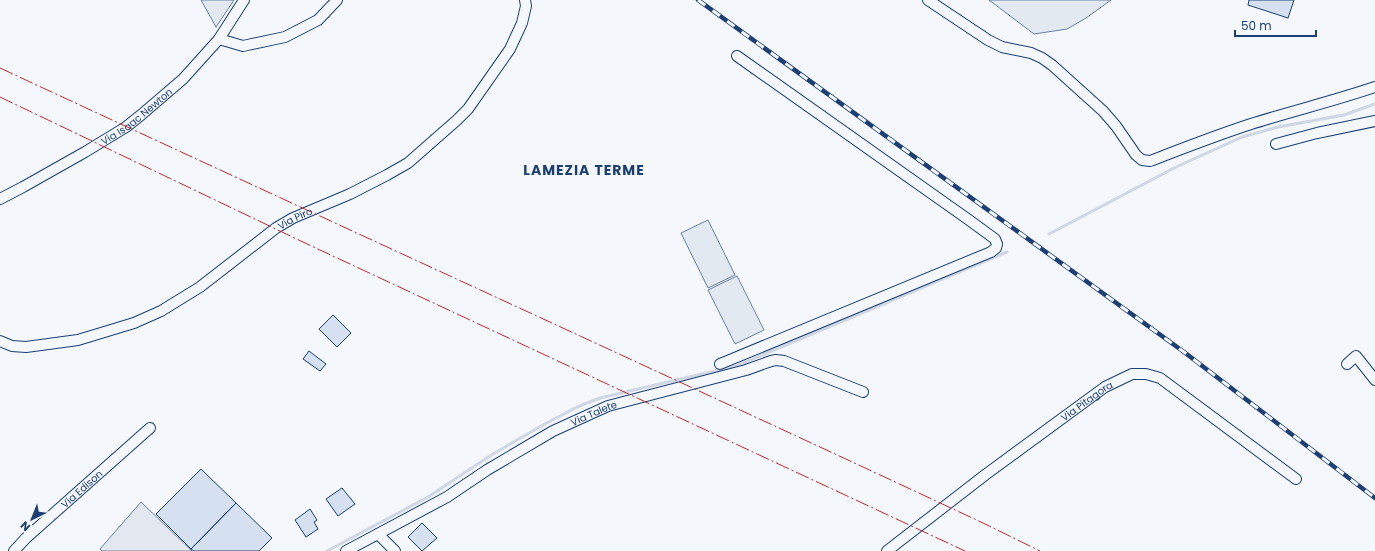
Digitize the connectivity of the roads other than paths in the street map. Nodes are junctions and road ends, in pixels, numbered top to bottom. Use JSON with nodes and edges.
{"nodes":[{"id":1,"x":244,"y":0,"type":"edge"},
{"id":2,"x":337,"y":0,"type":"edge"},
{"id":3,"x":525,"y":0,"type":"edge"},
{"id":4,"x":928,"y":0,"type":"edge"},
{"id":5,"x":219,"y":39,"type":"junction"},
{"id":6,"x":737,"y":56,"type":"dead end"},
{"id":7,"x":1375,"y":87,"type":"edge"},
{"id":8,"x":1375,"y":121,"type":"edge"},
{"id":9,"x":1276,"y":144,"type":"dead end"},
{"id":10,"x":0,"y":199,"type":"edge"},
{"id":11,"x":0,"y":341,"type":"edge"},
{"id":12,"x":770,"y":344,"type":"junction"},
{"id":13,"x":776,"y":360,"type":"junction"},
{"id":14,"x":720,"y":364,"type":"dead end"},
{"id":15,"x":1347,"y":364,"type":"dead end"},
{"id":16,"x":1375,"y":380,"type":"edge"},
{"id":17,"x":863,"y":392,"type":"dead end"},
{"id":18,"x":150,"y":428,"type":"dead end"},
{"id":19,"x":1296,"y":479,"type":"dead end"},
{"id":20,"x":378,"y":534,"type":"junction"},
{"id":21,"x":14,"y":551,"type":"edge"},
{"id":22,"x":346,"y":551,"type":"edge"},
{"id":23,"x":395,"y":551,"type":"edge"},
{"id":24,"x":888,"y":551,"type":"edge"}],
"edges":[{"from":1,"to":5,"type":"street","name":"Via Isaac Newton"},
{"from":2,"to":5,"type":"street"},
{"from":3,"to":11,"type":"street","name":"Via Piro"},
{"from":4,"to":7,"type":"street"},
{"from":5,"to":10,"type":"street","name":"Via Isaac Newton"},
{"from":6,"to":12,"type":"street"},
{"from":8,"to":9,"type":"street"},
{"from":12,"to":13,"type":"street"},
{"from":12,"to":14,"type":"street"},
{"from":13,"to":17,"type":"street"},
{"from":13,"to":20,"type":"street","name":"Via Talete"},
{"from":15,"to":16,"type":"street"},
{"from":18,"to":21,"type":"street","name":"Via Edison"},
{"from":19,"to":24,"type":"street","name":"Via Pitagora"},
{"from":20,"to":22,"type":"street","name":"Via Talete"},
{"from":20,"to":23,"type":"street"}]}
